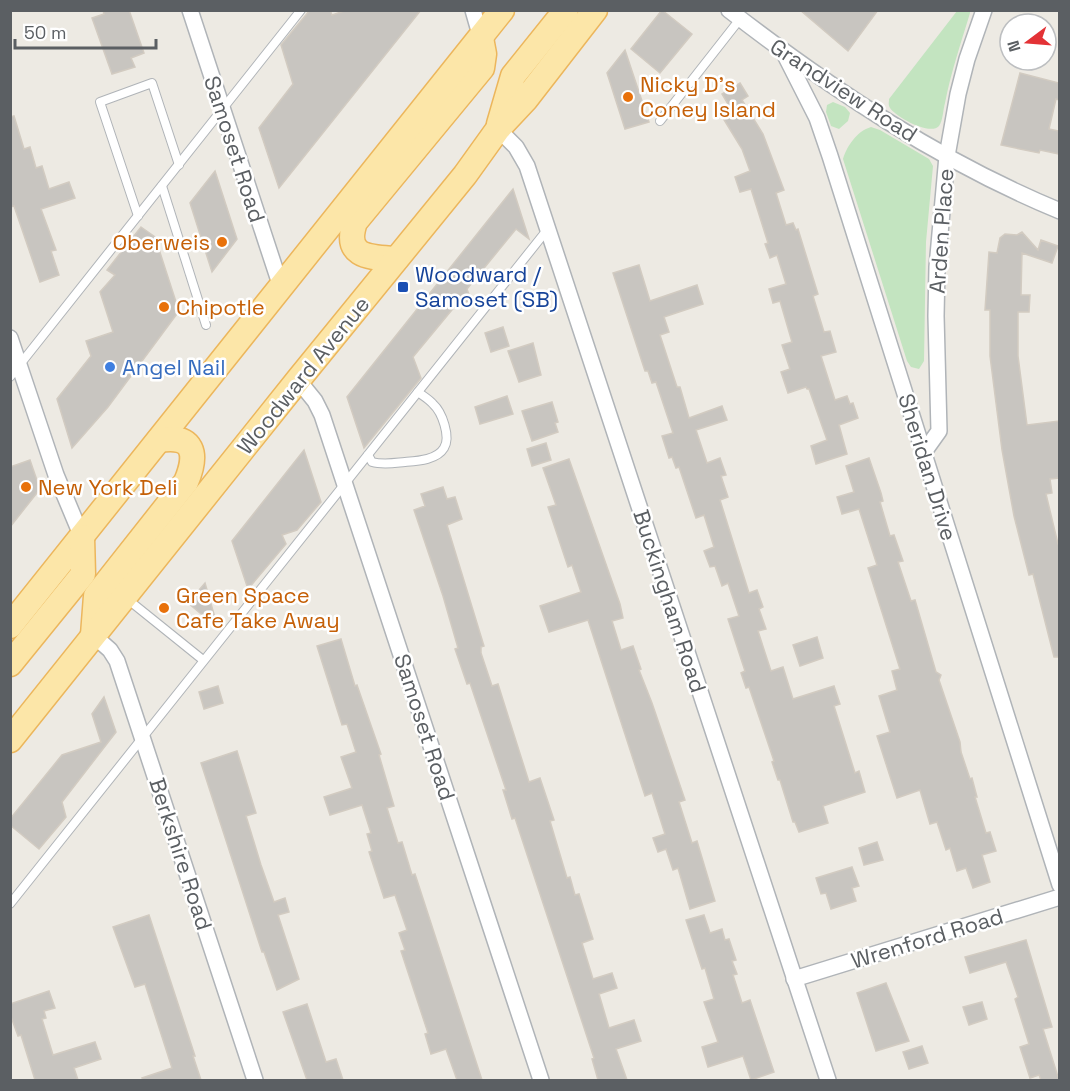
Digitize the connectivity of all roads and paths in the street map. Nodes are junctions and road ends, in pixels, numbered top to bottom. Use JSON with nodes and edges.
{"nodes":[{"id":1,"x":190,"y":10,"type":"edge"},
{"id":2,"x":301,"y":10,"type":"edge"},
{"id":3,"x":474,"y":10,"type":"edge"},
{"id":4,"x":502,"y":10,"type":"edge"},
{"id":5,"x":566,"y":10,"type":"edge"},
{"id":6,"x":595,"y":10,"type":"edge"},
{"id":7,"x":984,"y":10,"type":"edge"},
{"id":8,"x":735,"y":15,"type":"edge"},
{"id":9,"x":481,"y":38,"type":"junction"},
{"id":10,"x":784,"y":53,"type":"junction"},
{"id":11,"x":222,"y":110,"type":"junction"},
{"id":12,"x":660,"y":121,"type":"dead end"},
{"id":13,"x":498,"y":129,"type":"junction"},
{"id":14,"x":947,"y":156,"type":"junction"},
{"id":15,"x":179,"y":165,"type":"junction"},
{"id":16,"x":162,"y":186,"type":"junction"},
{"id":17,"x":1059,"y":211,"type":"edge"},
{"id":18,"x":138,"y":216,"type":"junction"},
{"id":19,"x":548,"y":229,"type":"junction"},
{"id":20,"x":396,"y":259,"type":"junction"},
{"id":21,"x":281,"y":287,"type":"junction"},
{"id":22,"x":206,"y":325,"type":"dead end"},
{"id":23,"x":10,"y":338,"type":"edge"},
{"id":24,"x":15,"y":371,"type":"edge"},
{"id":25,"x":298,"y":380,"type":"junction"},
{"id":26,"x":418,"y":392,"type":"junction"},
{"id":27,"x":159,"y":440,"type":"junction"},
{"id":28,"x":924,"y":452,"type":"junction"},
{"id":29,"x":368,"y":455,"type":"junction"},
{"id":30,"x":345,"y":484,"type":"junction"},
{"id":31,"x":82,"y":537,"type":"junction"},
{"id":32,"x":125,"y":597,"type":"junction"},
{"id":33,"x":10,"y":626,"type":"edge"},
{"id":34,"x":93,"y":635,"type":"junction"},
{"id":35,"x":203,"y":660,"type":"junction"},
{"id":36,"x":10,"y":664,"type":"edge"},
{"id":37,"x":142,"y":736,"type":"junction"},
{"id":38,"x":10,"y":740,"type":"edge"},
{"id":39,"x":1059,"y":885,"type":"edge"},
{"id":40,"x":1059,"y":897,"type":"edge"},
{"id":41,"x":10,"y":904,"type":"edge"},
{"id":42,"x":794,"y":979,"type":"junction"},
{"id":43,"x":255,"y":1080,"type":"edge"},
{"id":44,"x":541,"y":1080,"type":"edge"},
{"id":45,"x":828,"y":1080,"type":"edge"}],
"edges":[{"from":1,"to":11,"type":"street","name":"Samoset Road"},
{"from":2,"to":11,"type":"lane"},
{"from":3,"to":9,"type":"street"},
{"from":4,"to":9,"type":"main road"},
{"from":5,"to":13,"type":"main road"},
{"from":6,"to":13,"type":"main road","name":"Woodward Avenue"},
{"from":7,"to":14,"type":"street","name":"Arden Place"},
{"from":8,"to":10,"type":"street","name":"Grandview Road"},
{"from":8,"to":12,"type":"lane"},
{"from":9,"to":20,"type":"main road"},
{"from":9,"to":21,"type":"main road"},
{"from":10,"to":14,"type":"street","name":"Grandview Road"},
{"from":10,"to":28,"type":"street","name":"Sheridan Drive"},
{"from":11,"to":15,"type":"lane"},
{"from":11,"to":21,"type":"street","name":"Samoset Road"},
{"from":13,"to":19,"type":"street","name":"Buckingham Road"},
{"from":13,"to":20,"type":"main road","name":"Woodward Avenue"},
{"from":14,"to":17,"type":"street","name":"Grandview Road"},
{"from":14,"to":28,"type":"street","name":"Arden Place"},
{"from":15,"to":16,"type":"lane"},
{"from":15,"to":18,"type":"lane"},
{"from":16,"to":18,"type":"lane"},
{"from":16,"to":22,"type":"lane"},
{"from":18,"to":24,"type":"lane"},
{"from":19,"to":26,"type":"lane"},
{"from":19,"to":42,"type":"street","name":"Buckingham Road"},
{"from":20,"to":25,"type":"main road","name":"Woodward Avenue"},
{"from":21,"to":27,"type":"main road"},
{"from":23,"to":24,"type":"street"},
{"from":24,"to":31,"type":"street"},
{"from":25,"to":30,"type":"street","name":"Samoset Road"},
{"from":25,"to":32,"type":"main road","name":"Woodward Avenue"},
{"from":26,"to":29,"type":"lane"},
{"from":26,"to":29,"type":"lane"},
{"from":27,"to":31,"type":"main road"},
{"from":27,"to":34,"type":"main road"},
{"from":28,"to":39,"type":"street","name":"Sheridan Drive"},
{"from":29,"to":30,"type":"lane"},
{"from":30,"to":35,"type":"lane"},
{"from":30,"to":44,"type":"street","name":"Samoset Road"},
{"from":31,"to":33,"type":"main road"},
{"from":31,"to":36,"type":"main road"},
{"from":32,"to":34,"type":"main road","name":"Woodward Avenue"},
{"from":32,"to":35,"type":"lane"},
{"from":34,"to":37,"type":"street","name":"Berkshire Road"},
{"from":34,"to":38,"type":"main road","name":"Woodward Avenue"},
{"from":35,"to":37,"type":"lane"},
{"from":37,"to":41,"type":"lane"},
{"from":37,"to":43,"type":"street","name":"Berkshire Road"},
{"from":40,"to":42,"type":"street","name":"Wrenford Road"},
{"from":42,"to":45,"type":"street","name":"Buckingham Road"}]}
